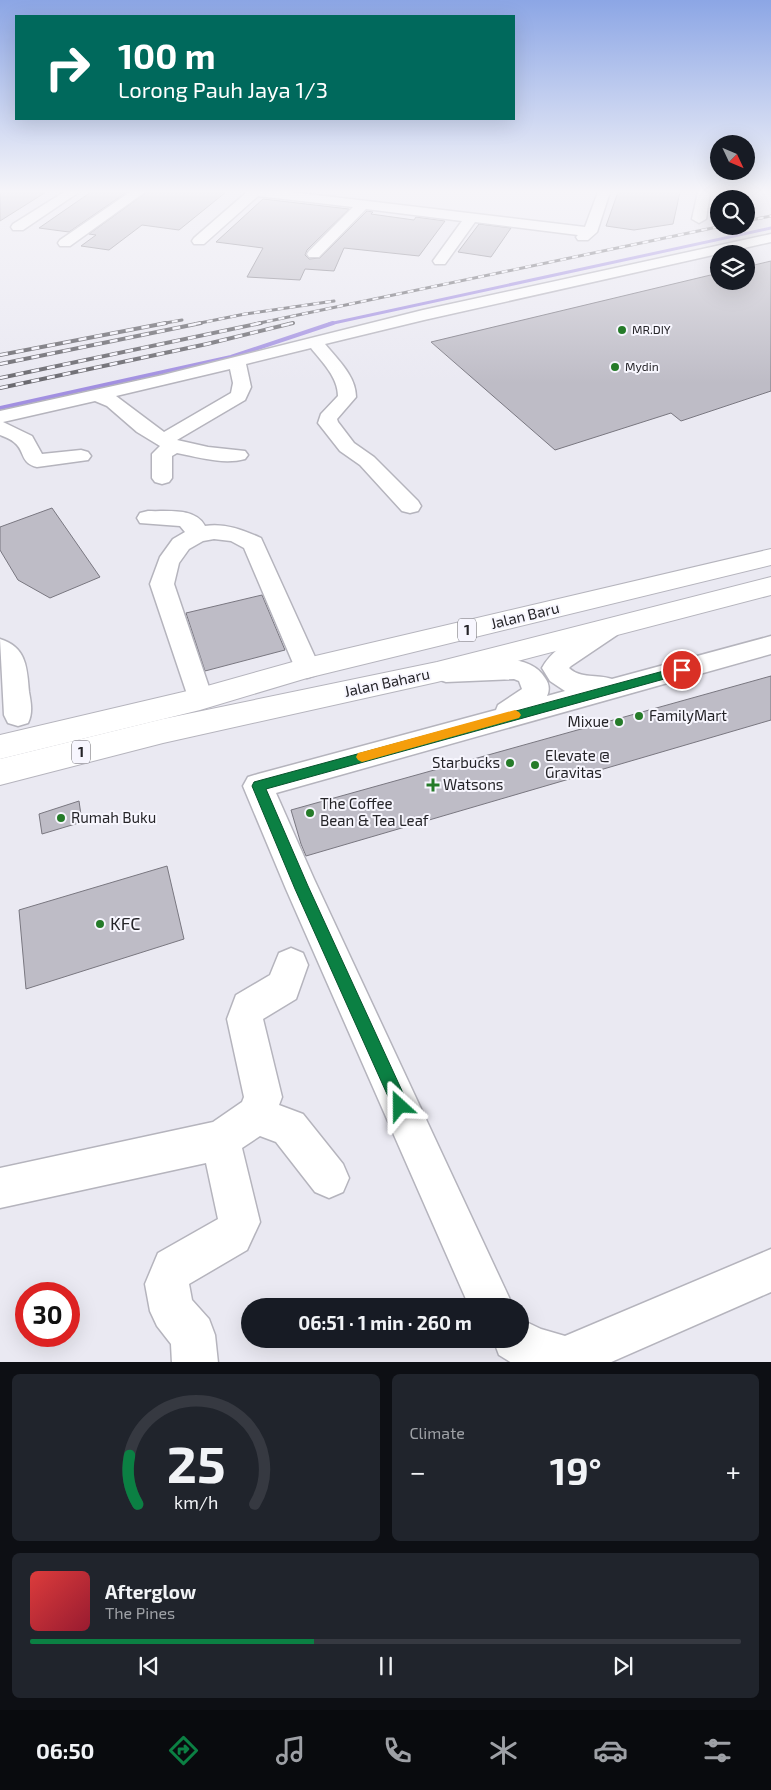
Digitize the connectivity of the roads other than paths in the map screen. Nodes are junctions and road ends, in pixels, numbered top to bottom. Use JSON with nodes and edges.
{"nodes":[{"id":1,"x":444,"y":256,"type":"edge"},
{"id":2,"x":689,"y":256,"type":"edge"},
{"id":3,"x":440,"y":261,"type":"dead end"},
{"id":4,"x":314,"y":341,"type":"junction"},
{"id":5,"x":236,"y":361,"type":"junction"},
{"id":6,"x":97,"y":395,"type":"junction"},
{"id":7,"x":0,"y":417,"type":"edge"},
{"id":8,"x":0,"y":427,"type":"edge"},
{"id":9,"x":168,"y":443,"type":"junction"},
{"id":10,"x":238,"y":455,"type":"dead end"},
{"id":11,"x":81,"y":456,"type":"dead end"},
{"id":12,"x":42,"y":461,"type":"junction"},
{"id":13,"x":27,"y":476,"type":"dead end"},
{"id":14,"x":162,"y":478,"type":"dead end"},
{"id":15,"x":410,"y":506,"type":"dead end"},
{"id":16,"x":148,"y":518,"type":"dead end"},
{"id":17,"x":197,"y":535,"type":"junction"},
{"id":18,"x":771,"y":557,"type":"edge"},
{"id":19,"x":771,"y":586,"type":"edge"},
{"id":20,"x":608,"y":629,"type":"junction"},
{"id":21,"x":771,"y":644,"type":"edge"},
{"id":22,"x":0,"y":648,"type":"edge"},
{"id":23,"x":307,"y":668,"type":"junction"},
{"id":24,"x":437,"y":672,"type":"junction"},
{"id":25,"x":626,"y":686,"type":"junction"},
{"id":26,"x":200,"y":699,"type":"junction"},
{"id":27,"x":18,"y":715,"type":"dead end"},
{"id":28,"x":163,"y":720,"type":"junction"},
{"id":29,"x":497,"y":720,"type":"junction"},
{"id":30,"x":0,"y":747,"type":"edge"},
{"id":31,"x":0,"y":772,"type":"edge"},
{"id":32,"x":291,"y":966,"type":"dead end"},
{"id":33,"x":256,"y":1115,"type":"junction"},
{"id":34,"x":222,"y":1140,"type":"junction"},
{"id":35,"x":329,"y":1178,"type":"dead end"},
{"id":36,"x":0,"y":1188,"type":"edge"},
{"id":37,"x":771,"y":1270,"type":"edge"},
{"id":38,"x":487,"y":1298,"type":"edge"},
{"id":39,"x":529,"y":1346,"type":"edge"},
{"id":40,"x":195,"y":1362,"type":"edge"}],
"edges":[{"from":1,"to":3,"type":"street"},
{"from":2,"to":4,"type":"street"},
{"from":4,"to":5,"type":"street"},
{"from":4,"to":15,"type":"street"},
{"from":5,"to":6,"type":"street"},
{"from":5,"to":9,"type":"street"},
{"from":6,"to":7,"type":"street"},
{"from":6,"to":9,"type":"street"},
{"from":8,"to":12,"type":"street"},
{"from":9,"to":10,"type":"street"},
{"from":9,"to":14,"type":"street"},
{"from":11,"to":12,"type":"street"},
{"from":12,"to":13,"type":"street"},
{"from":16,"to":17,"type":"street"},
{"from":17,"to":23,"type":"street"},
{"from":17,"to":26,"type":"street"},
{"from":18,"to":23,"type":"highway","name":"Jalan Baru","number":"1"},
{"from":19,"to":20,"type":"highway","name":"Jalan Baharu","number":"1"},
{"from":20,"to":24,"type":"highway","name":"Jalan Baharu","number":"1"},
{"from":20,"to":25,"type":"street"},
{"from":21,"to":25,"type":"street"},
{"from":22,"to":27,"type":"street"},
{"from":23,"to":26,"type":"highway","name":"Jalan Baru","number":"1"},
{"from":24,"to":28,"type":"highway","name":"Jalan Baharu","number":"1"},
{"from":24,"to":29,"type":"street"},
{"from":25,"to":29,"type":"street"},
{"from":26,"to":28,"type":"highway","name":"Jalan Baru","number":"1"},
{"from":28,"to":30,"type":"highway","name":"Jalan Baharu","number":"1"},
{"from":28,"to":31,"type":"highway","name":"Jalan Baharu","number":"1"},
{"from":29,"to":38,"type":"street"},
{"from":32,"to":33,"type":"street"},
{"from":33,"to":34,"type":"street"},
{"from":33,"to":35,"type":"street"},
{"from":34,"to":36,"type":"street"},
{"from":34,"to":40,"type":"street"},
{"from":37,"to":39,"type":"street"}]}
